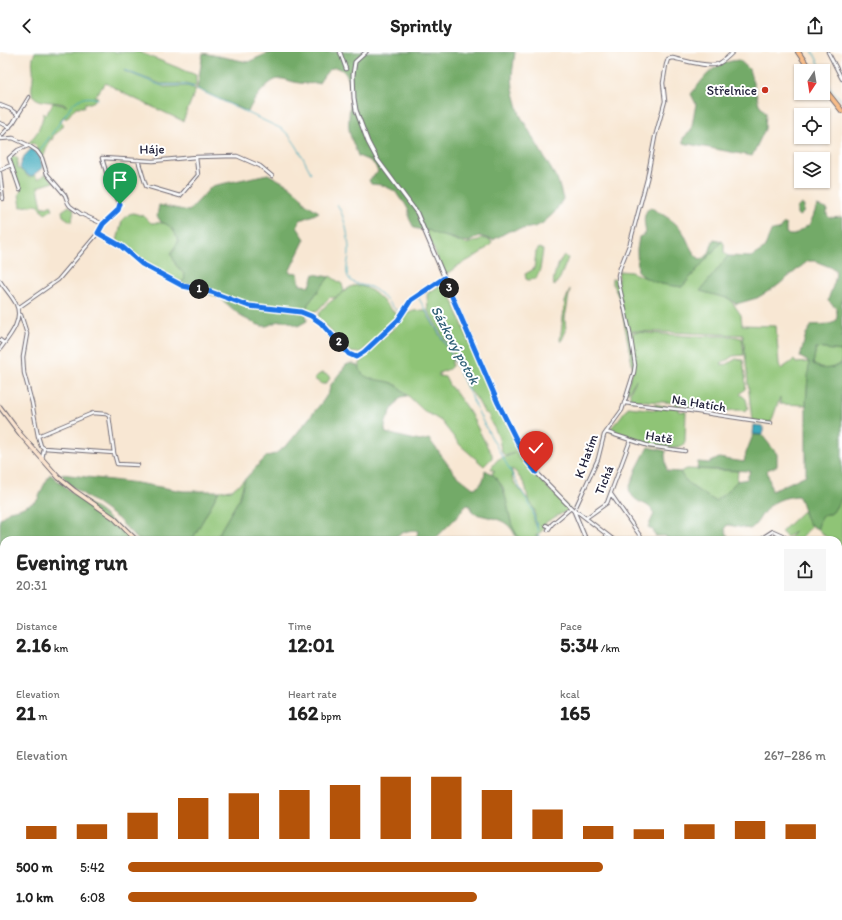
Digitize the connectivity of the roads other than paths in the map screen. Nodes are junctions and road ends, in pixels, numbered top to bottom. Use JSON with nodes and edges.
{"nodes":[{"id":1,"x":340,"y":52,"type":"edge"},
{"id":2,"x":366,"y":52,"type":"edge"},
{"id":3,"x":733,"y":52,"type":"edge"},
{"id":4,"x":798,"y":52,"type":"edge"},
{"id":5,"x":828,"y":52,"type":"edge"},
{"id":6,"x":806,"y":64,"type":"edge"},
{"id":7,"x":346,"y":69,"type":"dead end"},
{"id":8,"x":842,"y":79,"type":"edge"},
{"id":9,"x":830,"y":96,"type":"edge"},
{"id":10,"x":30,"y":98,"type":"dead end"},
{"id":11,"x":0,"y":105,"type":"edge"},
{"id":12,"x":842,"y":111,"type":"edge"},
{"id":13,"x":18,"y":115,"type":"junction"},
{"id":14,"x":0,"y":123,"type":"edge"},
{"id":15,"x":10,"y":127,"type":"junction"},
{"id":16,"x":0,"y":138,"type":"edge"},
{"id":17,"x":28,"y":145,"type":"junction"},
{"id":18,"x":196,"y":157,"type":"junction"},
{"id":19,"x":138,"y":160,"type":"junction"},
{"id":20,"x":11,"y":166,"type":"junction"},
{"id":21,"x":0,"y":171,"type":"edge"},
{"id":22,"x":272,"y":176,"type":"dead end"},
{"id":23,"x":20,"y":190,"type":"dead end"},
{"id":24,"x":3,"y":198,"type":"dead end"},
{"id":25,"x":103,"y":224,"type":"junction"},
{"id":26,"x":98,"y":233,"type":"junction"},
{"id":27,"x":444,"y":278,"type":"junction"},
{"id":28,"x":0,"y":281,"type":"edge"},
{"id":29,"x":18,"y":308,"type":"junction"},
{"id":30,"x":19,"y":314,"type":"junction"},
{"id":31,"x":0,"y":340,"type":"edge"},
{"id":32,"x":4,"y":343,"type":"junction"},
{"id":33,"x":0,"y":349,"type":"edge"},
{"id":34,"x":624,"y":403,"type":"junction"},
{"id":35,"x":0,"y":407,"type":"edge"},
{"id":36,"x":771,"y":424,"type":"dead end"},
{"id":37,"x":606,"y":432,"type":"junction"},
{"id":38,"x":38,"y":436,"type":"junction"},
{"id":39,"x":630,"y":441,"type":"junction"},
{"id":40,"x":44,"y":448,"type":"junction"},
{"id":41,"x":685,"y":451,"type":"dead end"},
{"id":42,"x":114,"y":453,"type":"junction"},
{"id":43,"x":42,"y":458,"type":"junction"},
{"id":44,"x":138,"y":465,"type":"dead end"},
{"id":45,"x":610,"y":493,"type":"junction"},
{"id":46,"x":614,"y":498,"type":"junction"},
{"id":47,"x":607,"y":503,"type":"junction"},
{"id":48,"x":573,"y":510,"type":"junction"},
{"id":49,"x":586,"y":518,"type":"junction"},
{"id":50,"x":546,"y":525,"type":"dead end"},
{"id":51,"x":550,"y":527,"type":"junction"},
{"id":52,"x":548,"y":530,"type":"dead end"},
{"id":53,"x":607,"y":535,"type":"edge"},
{"id":54,"x":132,"y":536,"type":"edge"},
{"id":55,"x":584,"y":536,"type":"edge"},
{"id":56,"x":641,"y":536,"type":"edge"},
{"id":57,"x":765,"y":536,"type":"edge"},
{"id":58,"x":783,"y":536,"type":"edge"}],
"edges":[{"from":1,"to":7,"type":"street"},
{"from":2,"to":27,"type":"street"},
{"from":3,"to":34,"type":"street"},
{"from":4,"to":6,"type":"main road"},
{"from":5,"to":8,"type":"street"},
{"from":9,"to":12,"type":"main road"},
{"from":10,"to":13,"type":"street"},
{"from":11,"to":13,"type":"street"},
{"from":13,"to":15,"type":"street"},
{"from":14,"to":15,"type":"street"},
{"from":15,"to":16,"type":"street"},
{"from":16,"to":17,"type":"street"},
{"from":17,"to":20,"type":"street"},
{"from":17,"to":25,"type":"street"},
{"from":18,"to":19,"type":"street","name":"Háje"},
{"from":18,"to":19,"type":"street"},
{"from":18,"to":22,"type":"street","name":"Háje"},
{"from":19,"to":25,"type":"street","name":"Háje"},
{"from":20,"to":21,"type":"street"},
{"from":20,"to":23,"type":"street"},
{"from":21,"to":24,"type":"street"},
{"from":25,"to":26,"type":"street","name":"Háje"},
{"from":26,"to":27,"type":"street"},
{"from":26,"to":29,"type":"street","name":"Háje"},
{"from":27,"to":48,"type":"street"},
{"from":28,"to":29,"type":"street"},
{"from":29,"to":30,"type":"street"},
{"from":30,"to":32,"type":"street"},
{"from":30,"to":38,"type":"street"},
{"from":31,"to":32,"type":"street"},
{"from":32,"to":33,"type":"street"},
{"from":34,"to":36,"type":"street","name":"Na Hatích"},
{"from":34,"to":37,"type":"street"},
{"from":35,"to":43,"type":"main road"},
{"from":37,"to":39,"type":"street","name":"K Hatím"},
{"from":37,"to":48,"type":"street","name":"K Hatím"},
{"from":38,"to":40,"type":"street"},
{"from":38,"to":42,"type":"street"},
{"from":39,"to":41,"type":"street","name":"Hatě"},
{"from":39,"to":45,"type":"street","name":"Tichá"},
{"from":40,"to":42,"type":"street"},
{"from":40,"to":43,"type":"street"},
{"from":42,"to":44,"type":"street"},
{"from":43,"to":54,"type":"main road"},
{"from":45,"to":46,"type":"street"},
{"from":45,"to":47,"type":"street","name":"Tichá"},
{"from":46,"to":47,"type":"street"},
{"from":46,"to":56,"type":"street"},
{"from":47,"to":49,"type":"street","name":"Tichá"},
{"from":48,"to":49,"type":"street"},
{"from":48,"to":51,"type":"street"},
{"from":48,"to":55,"type":"street"},
{"from":49,"to":53,"type":"street"},
{"from":50,"to":51,"type":"street"},
{"from":51,"to":52,"type":"street"},
{"from":57,"to":58,"type":"street"}]}
